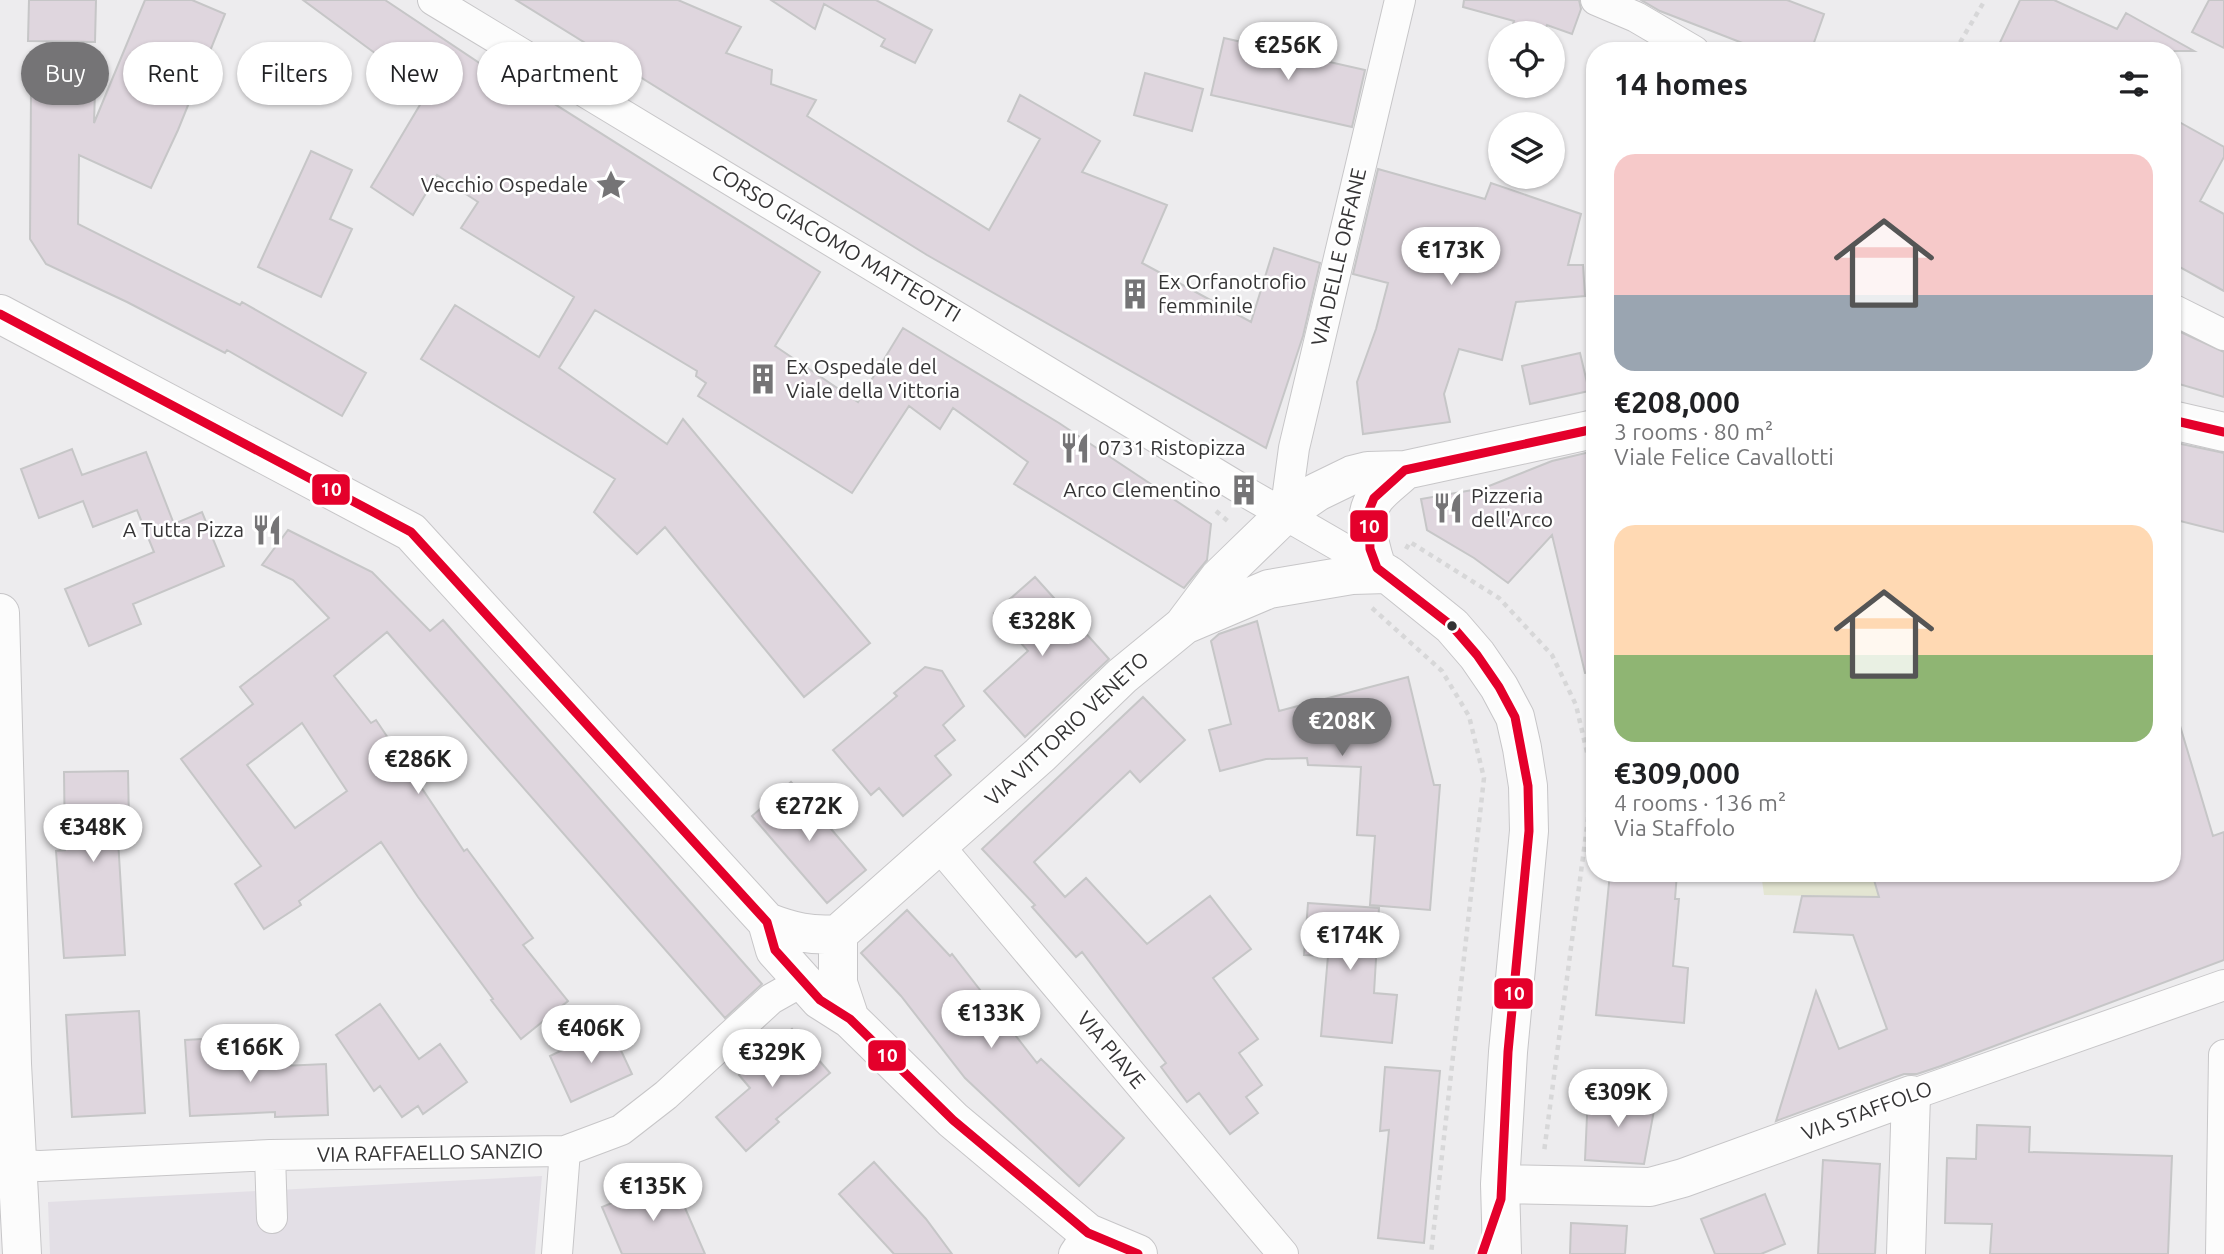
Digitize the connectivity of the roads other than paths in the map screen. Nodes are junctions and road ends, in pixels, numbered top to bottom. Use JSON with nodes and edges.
{"nodes":[{"id":1,"x":433,"y":0,"type":"edge"},
{"id":2,"x":1400,"y":0,"type":"edge"},
{"id":3,"x":1596,"y":0,"type":"edge"},
{"id":4,"x":1678,"y":42,"type":"edge"},
{"id":5,"x":0,"y":314,"type":"edge"},
{"id":6,"x":2181,"y":314,"type":"edge"},
{"id":7,"x":2224,"y":335,"type":"edge"},
{"id":8,"x":2181,"y":422,"type":"edge"},
{"id":9,"x":1586,"y":431,"type":"edge"},
{"id":10,"x":2224,"y":432,"type":"edge"},
{"id":11,"x":1405,"y":470,"type":"junction"},
{"id":12,"x":1285,"y":514,"type":"junction"},
{"id":13,"x":1382,"y":571,"type":"junction"},
{"id":14,"x":0,"y":613,"type":"edge"},
{"id":15,"x":1183,"y":625,"type":"junction"},
{"id":16,"x":1,"y":677,"type":"edge"},
{"id":17,"x":939,"y":846,"type":"junction"},
{"id":18,"x":767,"y":922,"type":"junction"},
{"id":19,"x":838,"y":934,"type":"junction"},
{"id":20,"x":803,"y":981,"type":"junction"},
{"id":21,"x":2224,"y":985,"type":"edge"},
{"id":22,"x":850,"y":1019,"type":"junction"},
{"id":23,"x":2224,"y":1055,"type":"edge"},
{"id":24,"x":1910,"y":1095,"type":"junction"},
{"id":25,"x":565,"y":1151,"type":"junction"},
{"id":26,"x":270,"y":1155,"type":"junction"},
{"id":27,"x":8,"y":1164,"type":"edge"},
{"id":28,"x":1501,"y":1192,"type":"junction"},
{"id":29,"x":272,"y":1218,"type":"dead end"},
{"id":30,"x":1081,"y":1244,"type":"edge"},
{"id":31,"x":22,"y":1254,"type":"edge"},
{"id":32,"x":557,"y":1254,"type":"edge"},
{"id":33,"x":1138,"y":1254,"type":"edge"},
{"id":34,"x":1283,"y":1254,"type":"edge"},
{"id":35,"x":1482,"y":1254,"type":"edge"},
{"id":36,"x":1502,"y":1254,"type":"edge"},
{"id":37,"x":1906,"y":1254,"type":"edge"},
{"id":38,"x":2221,"y":1254,"type":"edge"}],
"edges":[{"from":1,"to":12,"type":"street","name":"CORSO GIACOMO MATTEOTTI"},
{"from":2,"to":12,"type":"street","name":"VIA DELLE ORFANE"},
{"from":3,"to":4,"type":"street"},
{"from":5,"to":18,"type":"main road"},
{"from":6,"to":7,"type":"street"},
{"from":8,"to":10,"type":"main road"},
{"from":9,"to":11,"type":"main road","name":"VIA VITTORIO VENETO"},
{"from":11,"to":12,"type":"main road","name":"VIA VITTORIO VENETO"},
{"from":11,"to":13,"type":"main road"},
{"from":12,"to":13,"type":"street","name":"CORSO GIACOMO MATTEOTTI"},
{"from":12,"to":15,"type":"main road","name":"VIA VITTORIO VENETO"},
{"from":13,"to":15,"type":"main road"},
{"from":13,"to":28,"type":"main road"},
{"from":14,"to":16,"type":"main road"},
{"from":15,"to":17,"type":"main road","name":"VIA VITTORIO VENETO"},
{"from":16,"to":27,"type":"main road"},
{"from":17,"to":19,"type":"main road","name":"VIA VITTORIO VENETO"},
{"from":17,"to":34,"type":"street","name":"VIA PIAVE"},
{"from":18,"to":19,"type":"main road"},
{"from":18,"to":20,"type":"main road"},
{"from":19,"to":22,"type":"main road"},
{"from":20,"to":22,"type":"main road"},
{"from":20,"to":25,"type":"street","name":"VIA RAFFAELLO SANZIO"},
{"from":21,"to":24,"type":"street","name":"VIA STAFFOLO"},
{"from":22,"to":30,"type":"main road"},
{"from":23,"to":38,"type":"street"},
{"from":24,"to":28,"type":"main road","name":"VIA STAFFOLO"},
{"from":24,"to":37,"type":"main road"},
{"from":25,"to":26,"type":"street","name":"VIA RAFFAELLO SANZIO"},
{"from":25,"to":32,"type":"street"},
{"from":26,"to":27,"type":"street","name":"VIA RAFFAELLO SANZIO"},
{"from":26,"to":29,"type":"street"},
{"from":27,"to":31,"type":"main road"},
{"from":28,"to":35,"type":"main road"},
{"from":28,"to":36,"type":"main road"},
{"from":30,"to":33,"type":"main road"}]}
